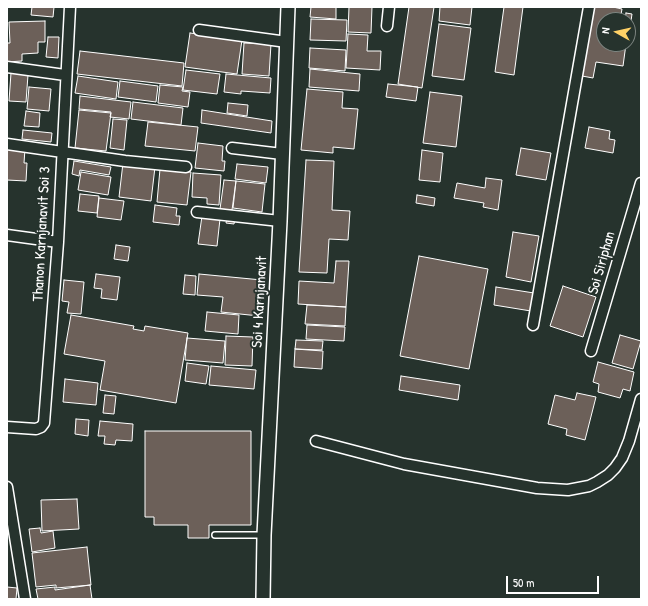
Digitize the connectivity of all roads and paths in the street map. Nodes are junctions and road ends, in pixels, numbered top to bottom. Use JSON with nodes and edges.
{"nodes":[{"id":1,"x":70,"y":7,"type":"edge"},
{"id":2,"x":288,"y":7,"type":"edge"},
{"id":3,"x":388,"y":7,"type":"edge"},
{"id":4,"x":589,"y":7,"type":"edge"},
{"id":5,"x":387,"y":26,"type":"dead end"},
{"id":6,"x":199,"y":30,"type":"dead end"},
{"id":7,"x":287,"y":42,"type":"junction"},
{"id":8,"x":7,"y":67,"type":"edge"},
{"id":9,"x":65,"y":75,"type":"junction"},
{"id":10,"x":7,"y":144,"type":"edge"},
{"id":11,"x":232,"y":148,"type":"dead end"},
{"id":12,"x":62,"y":152,"type":"junction"},
{"id":13,"x":282,"y":154,"type":"junction"},
{"id":14,"x":186,"y":167,"type":"dead end"},
{"id":15,"x":641,"y":183,"type":"edge"},
{"id":16,"x":197,"y":212,"type":"dead end"},
{"id":17,"x":280,"y":221,"type":"junction"},
{"id":18,"x":7,"y":235,"type":"edge"},
{"id":19,"x":58,"y":242,"type":"junction"},
{"id":20,"x":533,"y":325,"type":"dead end"},
{"id":21,"x":591,"y":351,"type":"dead end"},
{"id":22,"x":641,"y":399,"type":"edge"},
{"id":23,"x":7,"y":427,"type":"edge"},
{"id":24,"x":316,"y":441,"type":"dead end"},
{"id":25,"x":7,"y":487,"type":"edge"},
{"id":26,"x":215,"y":535,"type":"dead end"},
{"id":27,"x":264,"y":535,"type":"junction"},
{"id":28,"x":25,"y":599,"type":"edge"},
{"id":29,"x":263,"y":599,"type":"edge"}],
"edges":[{"from":1,"to":9,"type":"street","name":"Thanon Karnjanavit Soi 3"},
{"from":2,"to":7,"type":"street","name":"Soi 4 Karnjanavit"},
{"from":3,"to":5,"type":"street"},
{"from":4,"to":20,"type":"street"},
{"from":6,"to":7,"type":"street"},
{"from":7,"to":13,"type":"street","name":"Soi 4 Karnjanavit"},
{"from":8,"to":9,"type":"street"},
{"from":9,"to":12,"type":"street","name":"Thanon Karnjanavit Soi 3"},
{"from":10,"to":12,"type":"street"},
{"from":11,"to":13,"type":"street"},
{"from":12,"to":14,"type":"street"},
{"from":12,"to":19,"type":"street","name":"Thanon Karnjanavit Soi 3"},
{"from":13,"to":17,"type":"street","name":"Soi 4 Karnjanavit"},
{"from":15,"to":21,"type":"street","name":"Soi Siriphan"},
{"from":16,"to":17,"type":"street"},
{"from":17,"to":27,"type":"street","name":"Soi 4 Karnjanavit"},
{"from":18,"to":19,"type":"street"},
{"from":19,"to":23,"type":"street","name":"Thanon Karnjanavit Soi 3"},
{"from":22,"to":24,"type":"street"},
{"from":25,"to":28,"type":"street"},
{"from":26,"to":27,"type":"lane"},
{"from":27,"to":29,"type":"street","name":"Soi 4 Karnjanavit"}]}
